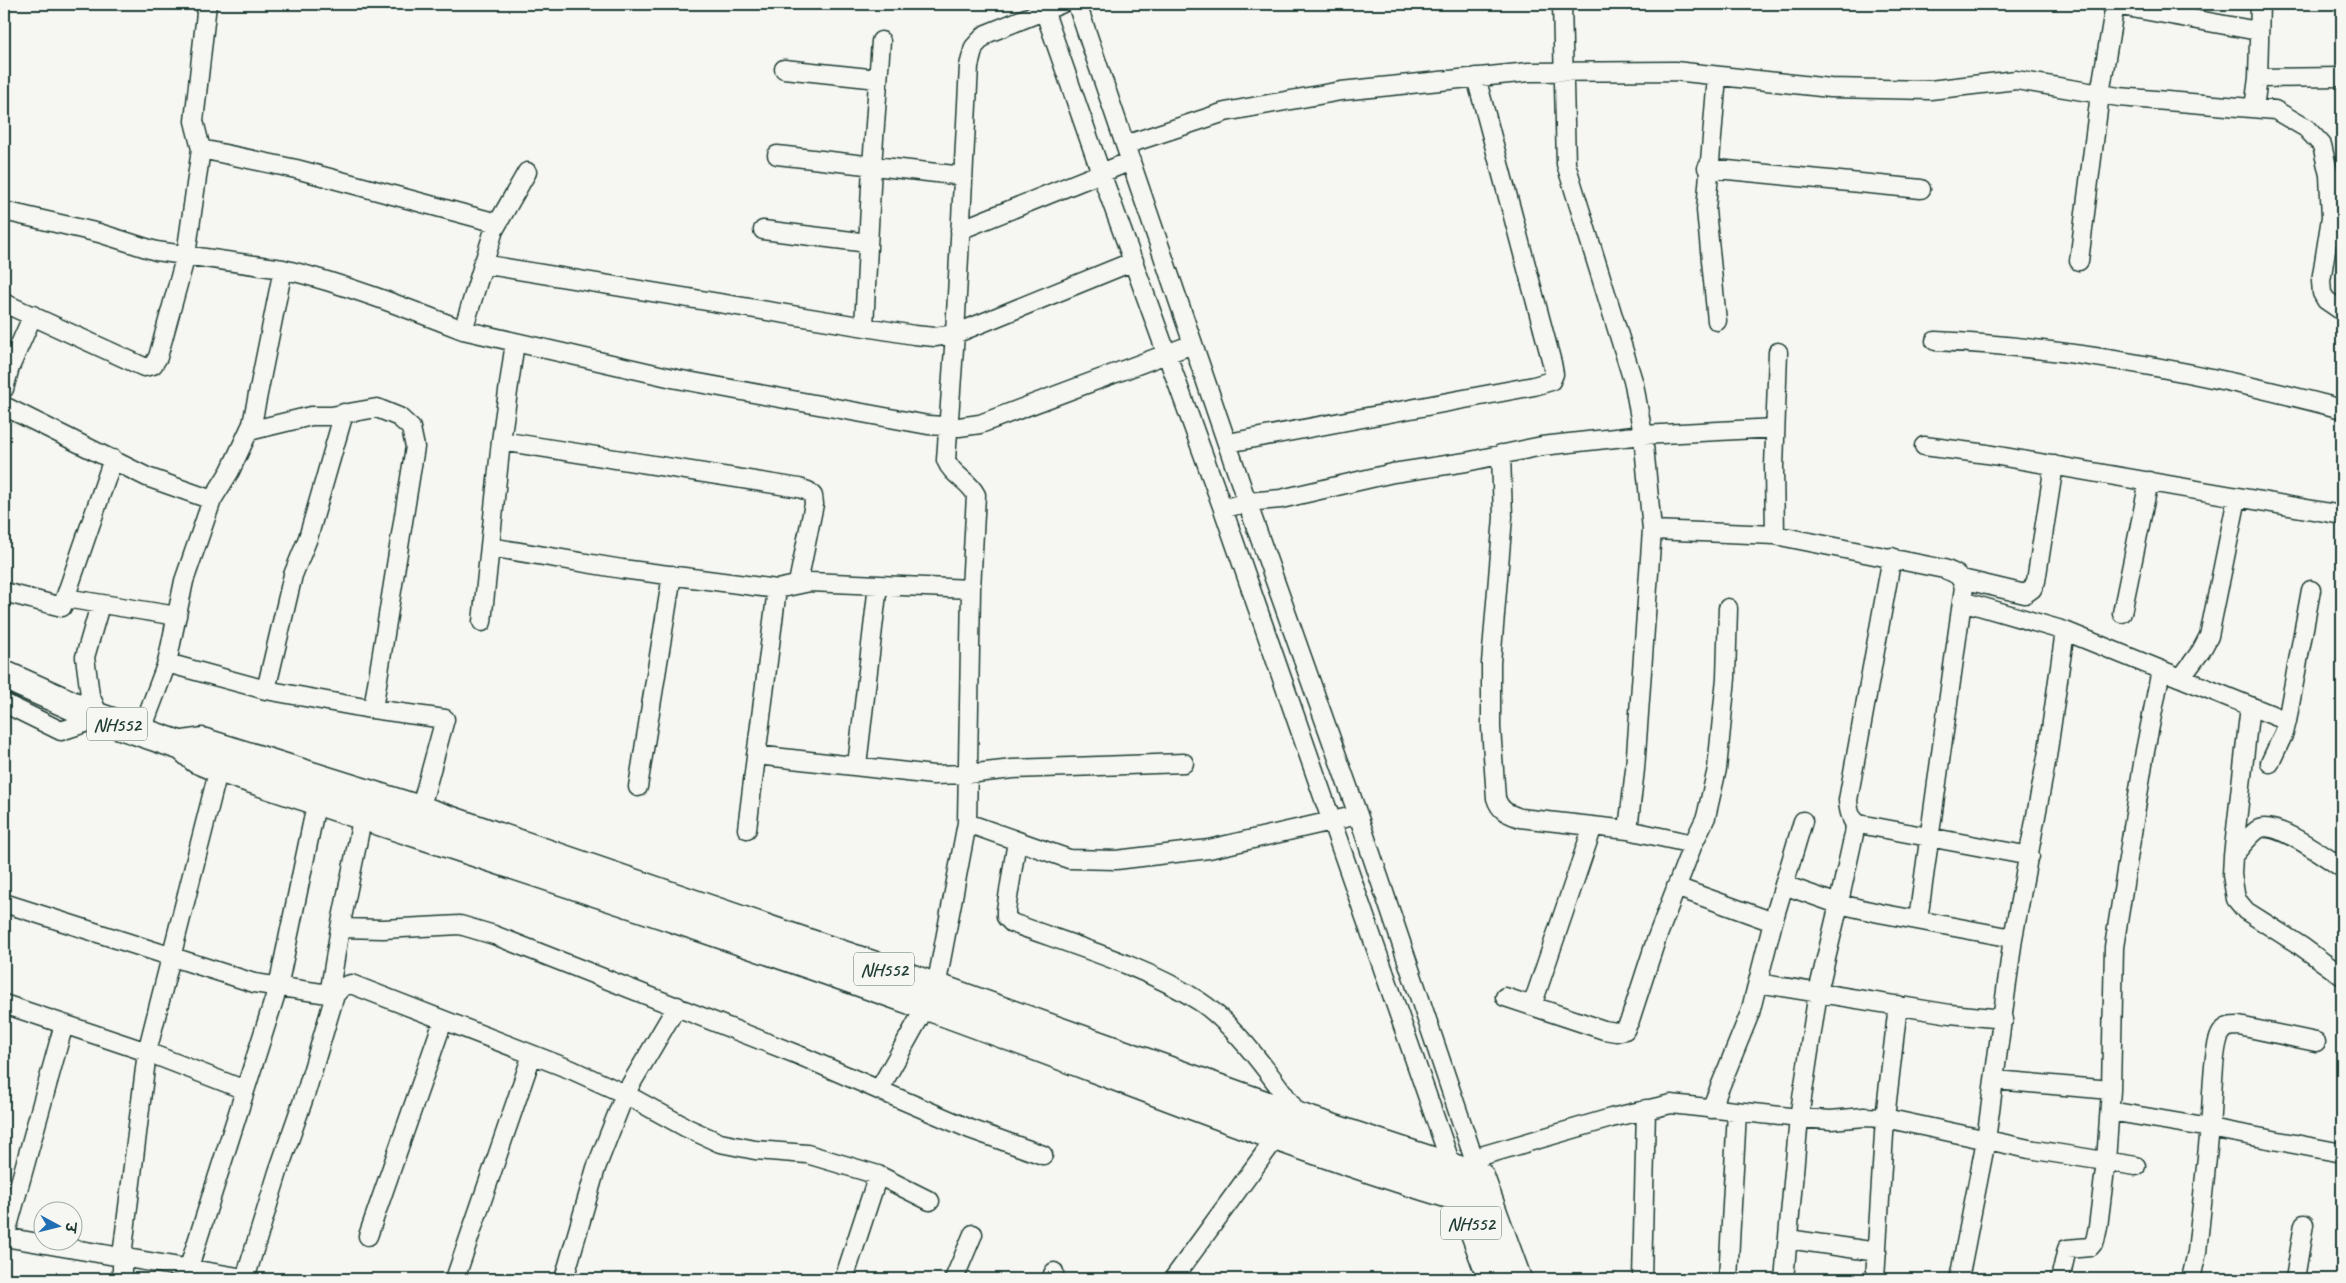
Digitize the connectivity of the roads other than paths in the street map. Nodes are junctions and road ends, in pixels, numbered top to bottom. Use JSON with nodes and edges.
{"nodes":[{"id":1,"x":207,"y":4,"type":"edge"},
{"id":2,"x":1061,"y":4,"type":"edge"},
{"id":3,"x":1077,"y":4,"type":"edge"},
{"id":4,"x":1562,"y":4,"type":"edge"},
{"id":5,"x":2113,"y":4,"type":"edge"},
{"id":6,"x":2260,"y":4,"type":"edge"},
{"id":7,"x":1043,"y":7,"type":"edge"},
{"id":8,"x":2258,"y":31,"type":"junction"},
{"id":9,"x":881,"y":41,"type":"dead end"},
{"id":10,"x":784,"y":69,"type":"dead end"},
{"id":11,"x":1563,"y":72,"type":"junction"},
{"id":12,"x":1717,"y":76,"type":"junction"},
{"id":13,"x":1476,"y":77,"type":"junction"},
{"id":14,"x":2342,"y":77,"type":"edge"},
{"id":15,"x":2258,"y":78,"type":"junction"},
{"id":16,"x":878,"y":79,"type":"junction"},
{"id":17,"x":2100,"y":94,"type":"junction"},
{"id":18,"x":2254,"y":108,"type":"junction"},
{"id":19,"x":201,"y":149,"type":"junction"},
{"id":20,"x":1128,"y":153,"type":"junction"},
{"id":21,"x":777,"y":155,"type":"dead end"},
{"id":22,"x":872,"y":166,"type":"junction"},
{"id":23,"x":1708,"y":168,"type":"junction"},
{"id":24,"x":527,"y":172,"type":"dead end"},
{"id":25,"x":1101,"y":173,"type":"junction"},
{"id":26,"x":963,"y":176,"type":"junction"},
{"id":27,"x":1921,"y":189,"type":"dead end"},
{"id":28,"x":4,"y":211,"type":"edge"},
{"id":29,"x":2337,"y":219,"type":"edge"},
{"id":30,"x":497,"y":223,"type":"junction"},
{"id":31,"x":763,"y":230,"type":"dead end"},
{"id":32,"x":960,"y":230,"type":"junction"},
{"id":33,"x":868,"y":243,"type":"junction"},
{"id":34,"x":186,"y":255,"type":"junction"},
{"id":35,"x":2079,"y":261,"type":"dead end"},
{"id":36,"x":1134,"y":262,"type":"junction"},
{"id":37,"x":482,"y":264,"type":"junction"},
{"id":38,"x":283,"y":270,"type":"junction"},
{"id":39,"x":4,"y":303,"type":"edge"},
{"id":40,"x":2342,"y":310,"type":"edge"},
{"id":41,"x":33,"y":315,"type":"junction"},
{"id":42,"x":1717,"y":321,"type":"dead end"},
{"id":43,"x":864,"y":327,"type":"junction"},
{"id":44,"x":463,"y":330,"type":"junction"},
{"id":45,"x":955,"y":334,"type":"junction"},
{"id":46,"x":1935,"y":341,"type":"dead end"},
{"id":47,"x":515,"y":342,"type":"junction"},
{"id":48,"x":1193,"y":344,"type":"junction"},
{"id":49,"x":1778,"y":352,"type":"dead end"},
{"id":50,"x":1168,"y":354,"type":"junction"},
{"id":51,"x":7,"y":365,"type":"edge"},
{"id":52,"x":4,"y":389,"type":"edge"},
{"id":53,"x":4,"y":406,"type":"edge"},
{"id":54,"x":2342,"y":410,"type":"edge"},
{"id":55,"x":344,"y":413,"type":"junction"},
{"id":56,"x":947,"y":427,"type":"junction"},
{"id":57,"x":1775,"y":428,"type":"junction"},
{"id":58,"x":249,"y":431,"type":"junction"},
{"id":59,"x":1643,"y":435,"type":"junction"},
{"id":60,"x":501,"y":441,"type":"junction"},
{"id":61,"x":1228,"y":444,"type":"junction"},
{"id":62,"x":1924,"y":446,"type":"dead end"},
{"id":63,"x":1501,"y":454,"type":"junction"},
{"id":64,"x":113,"y":459,"type":"junction"},
{"id":65,"x":2054,"y":465,"type":"junction"},
{"id":66,"x":2149,"y":481,"type":"junction"},
{"id":67,"x":2237,"y":498,"type":"junction"},
{"id":68,"x":212,"y":500,"type":"junction"},
{"id":69,"x":1247,"y":502,"type":"junction"},
{"id":70,"x":1223,"y":509,"type":"junction"},
{"id":71,"x":2342,"y":516,"type":"edge"},
{"id":72,"x":1652,"y":530,"type":"junction"},
{"id":73,"x":1775,"y":534,"type":"junction"},
{"id":74,"x":490,"y":547,"type":"junction"},
{"id":75,"x":1892,"y":556,"type":"junction"},
{"id":76,"x":672,"y":576,"type":"junction"},
{"id":77,"x":1962,"y":579,"type":"junction"},
{"id":78,"x":798,"y":583,"type":"junction"},
{"id":79,"x":878,"y":585,"type":"junction"},
{"id":80,"x":777,"y":589,"type":"junction"},
{"id":81,"x":971,"y":589,"type":"junction"},
{"id":82,"x":2311,"y":590,"type":"dead end"},
{"id":83,"x":4,"y":592,"type":"edge"},
{"id":84,"x":66,"y":598,"type":"junction"},
{"id":85,"x":1962,"y":601,"type":"junction"},
{"id":86,"x":100,"y":604,"type":"junction"},
{"id":87,"x":1728,"y":608,"type":"dead end"},
{"id":88,"x":2122,"y":613,"type":"dead end"},
{"id":89,"x":177,"y":616,"type":"junction"},
{"id":90,"x":482,"y":622,"type":"dead end"},
{"id":91,"x":2065,"y":631,"type":"junction"},
{"id":92,"x":168,"y":663,"type":"junction"},
{"id":93,"x":2162,"y":670,"type":"junction"},
{"id":94,"x":4,"y":675,"type":"edge"},
{"id":95,"x":2181,"y":678,"type":"junction"},
{"id":96,"x":266,"y":690,"type":"junction"},
{"id":97,"x":4,"y":703,"type":"edge"},
{"id":98,"x":2250,"y":706,"type":"junction"},
{"id":99,"x":373,"y":709,"type":"junction"},
{"id":100,"x":100,"y":718,"type":"junction"},
{"id":101,"x":2287,"y":721,"type":"junction"},
{"id":102,"x":141,"y":732,"type":"junction"},
{"id":103,"x":182,"y":746,"type":"junction"},
{"id":104,"x":756,"y":755,"type":"junction"},
{"id":105,"x":1184,"y":763,"type":"dead end"},
{"id":106,"x":2270,"y":763,"type":"dead end"},
{"id":107,"x":857,"y":765,"type":"junction"},
{"id":108,"x":219,"y":768,"type":"junction"},
{"id":109,"x":967,"y":774,"type":"junction"},
{"id":110,"x":638,"y":787,"type":"dead end"},
{"id":111,"x":317,"y":800,"type":"junction"},
{"id":112,"x":420,"y":810,"type":"junction"},
{"id":113,"x":363,"y":815,"type":"junction"},
{"id":114,"x":1358,"y":815,"type":"junction"},
{"id":115,"x":1852,"y":819,"type":"junction"},
{"id":116,"x":1331,"y":821,"type":"junction"},
{"id":117,"x":1803,"y":821,"type":"dead end"},
{"id":118,"x":967,"y":823,"type":"junction"},
{"id":119,"x":1593,"y":826,"type":"junction"},
{"id":120,"x":747,"y":829,"type":"dead end"},
{"id":121,"x":1628,"y":830,"type":"junction"},
{"id":122,"x":1931,"y":837,"type":"junction"},
{"id":123,"x":1017,"y":841,"type":"junction"},
{"id":124,"x":1693,"y":844,"type":"junction"},
{"id":125,"x":2030,"y":856,"type":"junction"},
{"id":126,"x":2233,"y":856,"type":"junction"},
{"id":127,"x":2342,"y":868,"type":"edge"},
{"id":128,"x":1784,"y":885,"type":"junction"},
{"id":129,"x":1676,"y":887,"type":"junction"},
{"id":130,"x":4,"y":903,"type":"edge"},
{"id":131,"x":1837,"y":903,"type":"junction"},
{"id":132,"x":1918,"y":920,"type":"junction"},
{"id":133,"x":1773,"y":922,"type":"junction"},
{"id":134,"x":340,"y":928,"type":"junction"},
{"id":135,"x":2014,"y":938,"type":"junction"},
{"id":136,"x":170,"y":955,"type":"junction"},
{"id":137,"x":2342,"y":976,"type":"edge"},
{"id":138,"x":1758,"y":983,"type":"junction"},
{"id":139,"x":278,"y":987,"type":"junction"},
{"id":140,"x":1818,"y":992,"type":"junction"},
{"id":141,"x":332,"y":995,"type":"junction"},
{"id":142,"x":931,"y":997,"type":"junction"},
{"id":143,"x":1505,"y":997,"type":"dead end"},
{"id":144,"x":4,"y":1004,"type":"edge"},
{"id":145,"x":1898,"y":1005,"type":"junction"},
{"id":146,"x":677,"y":1006,"type":"junction"},
{"id":147,"x":1532,"y":1006,"type":"junction"},
{"id":148,"x":2004,"y":1019,"type":"junction"},
{"id":149,"x":443,"y":1021,"type":"junction"},
{"id":150,"x":64,"y":1024,"type":"junction"},
{"id":151,"x":2316,"y":1042,"type":"dead end"},
{"id":152,"x":147,"y":1052,"type":"junction"},
{"id":153,"x":532,"y":1055,"type":"junction"},
{"id":154,"x":1995,"y":1080,"type":"junction"},
{"id":155,"x":245,"y":1090,"type":"junction"},
{"id":156,"x":879,"y":1090,"type":"junction"},
{"id":157,"x":2111,"y":1090,"type":"junction"},
{"id":158,"x":625,"y":1094,"type":"junction"},
{"id":159,"x":1646,"y":1108,"type":"junction"},
{"id":160,"x":1711,"y":1109,"type":"junction"},
{"id":161,"x":1737,"y":1112,"type":"junction"},
{"id":162,"x":2110,"y":1112,"type":"junction"},
{"id":163,"x":1301,"y":1118,"type":"junction"},
{"id":164,"x":1799,"y":1118,"type":"junction"},
{"id":165,"x":1885,"y":1118,"type":"junction"},
{"id":166,"x":2210,"y":1128,"type":"junction"},
{"id":167,"x":1278,"y":1135,"type":"junction"},
{"id":168,"x":1986,"y":1140,"type":"junction"},
{"id":169,"x":2342,"y":1153,"type":"edge"},
{"id":170,"x":1043,"y":1155,"type":"dead end"},
{"id":171,"x":2106,"y":1161,"type":"junction"},
{"id":172,"x":2136,"y":1166,"type":"dead end"},
{"id":173,"x":1468,"y":1167,"type":"junction"},
{"id":174,"x":878,"y":1175,"type":"junction"},
{"id":175,"x":1462,"y":1198,"type":"junction"},
{"id":176,"x":930,"y":1201,"type":"dead end"},
{"id":177,"x":1490,"y":1206,"type":"junction"},
{"id":178,"x":2304,"y":1224,"type":"dead end"},
{"id":179,"x":973,"y":1234,"type":"dead end"},
{"id":180,"x":368,"y":1236,"type":"dead end"},
{"id":181,"x":5,"y":1237,"type":"edge"},
{"id":182,"x":1788,"y":1239,"type":"junction"},
{"id":183,"x":1877,"y":1252,"type":"junction"},
{"id":184,"x":122,"y":1256,"type":"junction"},
{"id":185,"x":189,"y":1267,"type":"junction"},
{"id":186,"x":247,"y":1278,"type":"edge"},
{"id":187,"x":122,"y":1279,"type":"edge"},
{"id":188,"x":455,"y":1279,"type":"edge"},
{"id":189,"x":564,"y":1279,"type":"edge"},
{"id":190,"x":844,"y":1279,"type":"edge"},
{"id":191,"x":954,"y":1279,"type":"edge"},
{"id":192,"x":1173,"y":1279,"type":"edge"},
{"id":193,"x":1492,"y":1279,"type":"edge"},
{"id":194,"x":1517,"y":1279,"type":"edge"},
{"id":195,"x":1642,"y":1279,"type":"edge"},
{"id":196,"x":1728,"y":1279,"type":"edge"},
{"id":197,"x":1784,"y":1279,"type":"edge"},
{"id":198,"x":1875,"y":1279,"type":"edge"},
{"id":199,"x":1959,"y":1279,"type":"edge"},
{"id":200,"x":2060,"y":1279,"type":"edge"},
{"id":201,"x":2191,"y":1279,"type":"edge"},
{"id":202,"x":2294,"y":1279,"type":"edge"}],
"edges":[{"from":1,"to":19,"type":"street"},
{"from":2,"to":7,"type":"street"},
{"from":3,"to":20,"type":"street"},
{"from":4,"to":11,"type":"street"},
{"from":5,"to":8,"type":"street"},
{"from":5,"to":17,"type":"street"},
{"from":6,"to":8,"type":"street"},
{"from":7,"to":25,"type":"street"},
{"from":7,"to":26,"type":"street"},
{"from":8,"to":15,"type":"street"},
{"from":9,"to":16,"type":"street"},
{"from":10,"to":16,"type":"street"},
{"from":11,"to":12,"type":"street"},
{"from":11,"to":13,"type":"street"},
{"from":11,"to":59,"type":"street"},
{"from":12,"to":17,"type":"street"},
{"from":12,"to":23,"type":"street"},
{"from":13,"to":20,"type":"street"},
{"from":13,"to":61,"type":"street"},
{"from":14,"to":15,"type":"street"},
{"from":15,"to":18,"type":"street"},
{"from":16,"to":22,"type":"street"},
{"from":17,"to":18,"type":"street"},
{"from":17,"to":35,"type":"street"},
{"from":18,"to":29,"type":"street"},
{"from":19,"to":30,"type":"street"},
{"from":19,"to":34,"type":"street"},
{"from":20,"to":25,"type":"street"},
{"from":20,"to":48,"type":"street"},
{"from":21,"to":22,"type":"street"},
{"from":22,"to":26,"type":"street"},
{"from":22,"to":33,"type":"street"},
{"from":23,"to":27,"type":"street"},
{"from":23,"to":42,"type":"street"},
{"from":24,"to":30,"type":"street"},
{"from":25,"to":32,"type":"street"},
{"from":25,"to":36,"type":"street"},
{"from":26,"to":32,"type":"street"},
{"from":28,"to":34,"type":"street"},
{"from":29,"to":40,"type":"street"},
{"from":30,"to":37,"type":"street"},
{"from":31,"to":33,"type":"street"},
{"from":32,"to":45,"type":"street"},
{"from":33,"to":43,"type":"street"},
{"from":34,"to":38,"type":"street"},
{"from":34,"to":41,"type":"street"},
{"from":36,"to":45,"type":"street"},
{"from":36,"to":50,"type":"street"},
{"from":37,"to":43,"type":"street"},
{"from":37,"to":44,"type":"street"},
{"from":38,"to":44,"type":"street"},
{"from":38,"to":58,"type":"street"},
{"from":39,"to":41,"type":"street"},
{"from":41,"to":51,"type":"street"},
{"from":43,"to":45,"type":"street"},
{"from":44,"to":47,"type":"street"},
{"from":45,"to":56,"type":"street"},
{"from":46,"to":54,"type":"street"},
{"from":47,"to":56,"type":"street"},
{"from":47,"to":60,"type":"street"},
{"from":48,"to":50,"type":"street"},
{"from":48,"to":61,"type":"street"},
{"from":49,"to":57,"type":"street"},
{"from":50,"to":56,"type":"street"},
{"from":50,"to":70,"type":"street"},
{"from":51,"to":52,"type":"street"},
{"from":53,"to":64,"type":"street"},
{"from":55,"to":58,"type":"street"},
{"from":55,"to":96,"type":"street"},
{"from":55,"to":99,"type":"street"},
{"from":56,"to":81,"type":"street"},
{"from":57,"to":59,"type":"street"},
{"from":57,"to":73,"type":"street"},
{"from":58,"to":68,"type":"street"},
{"from":59,"to":63,"type":"street"},
{"from":59,"to":72,"type":"street"},
{"from":60,"to":74,"type":"street"},
{"from":60,"to":78,"type":"street"},
{"from":61,"to":69,"type":"street"},
{"from":62,"to":65,"type":"street"},
{"from":63,"to":69,"type":"street"},
{"from":63,"to":119,"type":"street"},
{"from":64,"to":68,"type":"street"},
{"from":64,"to":84,"type":"street"},
{"from":65,"to":66,"type":"street"},
{"from":65,"to":77,"type":"street"},
{"from":66,"to":67,"type":"street"},
{"from":66,"to":88,"type":"street"},
{"from":67,"to":71,"type":"street"},
{"from":67,"to":95,"type":"street"},
{"from":68,"to":89,"type":"street"},
{"from":69,"to":70,"type":"street"},
{"from":69,"to":114,"type":"street"},
{"from":70,"to":116,"type":"street"},
{"from":72,"to":73,"type":"street"},
{"from":72,"to":121,"type":"street"},
{"from":73,"to":75,"type":"street"},
{"from":74,"to":76,"type":"street"},
{"from":74,"to":90,"type":"street"},
{"from":75,"to":77,"type":"street"},
{"from":75,"to":115,"type":"street"},
{"from":76,"to":80,"type":"street"},
{"from":76,"to":110,"type":"street"},
{"from":77,"to":85,"type":"street"},
{"from":78,"to":79,"type":"street"},
{"from":78,"to":80,"type":"street"},
{"from":79,"to":81,"type":"street"},
{"from":79,"to":107,"type":"street"},
{"from":80,"to":104,"type":"street"},
{"from":81,"to":109,"type":"street"},
{"from":82,"to":101,"type":"street"},
{"from":83,"to":84,"type":"street"},
{"from":84,"to":86,"type":"street"},
{"from":85,"to":91,"type":"street"},
{"from":85,"to":122,"type":"street"},
{"from":86,"to":89,"type":"street"},
{"from":86,"to":100,"type":"street"},
{"from":87,"to":124,"type":"street"},
{"from":89,"to":92,"type":"street"},
{"from":91,"to":93,"type":"street"},
{"from":91,"to":125,"type":"street"},
{"from":92,"to":96,"type":"street"},
{"from":92,"to":102,"type":"street"},
{"from":93,"to":95,"type":"street"},
{"from":93,"to":157,"type":"street"},
{"from":94,"to":100,"type":"highway","number":"NH552"},
{"from":95,"to":98,"type":"street"},
{"from":96,"to":99,"type":"street"},
{"from":97,"to":100,"type":"street"},
{"from":98,"to":101,"type":"street"},
{"from":98,"to":126,"type":"street"},
{"from":99,"to":112,"type":"street"},
{"from":100,"to":102,"type":"highway","number":"NH552"},
{"from":101,"to":106,"type":"street"},
{"from":102,"to":103,"type":"highway","number":"NH552"},
{"from":103,"to":108,"type":"highway","number":"NH552"},
{"from":103,"to":112,"type":"highway","number":"NH552"},
{"from":104,"to":107,"type":"street"},
{"from":104,"to":120,"type":"street"},
{"from":105,"to":109,"type":"street"},
{"from":107,"to":109,"type":"street"},
{"from":108,"to":111,"type":"highway","number":"NH552"},
{"from":108,"to":136,"type":"street"},
{"from":109,"to":118,"type":"street"},
{"from":111,"to":113,"type":"highway","number":"NH552"},
{"from":111,"to":139,"type":"street"},
{"from":112,"to":142,"type":"highway","number":"NH552"},
{"from":113,"to":134,"type":"street"},
{"from":113,"to":142,"type":"highway","number":"NH552"},
{"from":114,"to":116,"type":"street"},
{"from":114,"to":173,"type":"street"},
{"from":115,"to":122,"type":"street"},
{"from":115,"to":131,"type":"street"},
{"from":116,"to":123,"type":"street"},
{"from":116,"to":173,"type":"street"},
{"from":117,"to":128,"type":"street"},
{"from":118,"to":123,"type":"street"},
{"from":118,"to":142,"type":"street"},
{"from":119,"to":121,"type":"street"},
{"from":119,"to":147,"type":"street"},
{"from":121,"to":124,"type":"street"},
{"from":122,"to":125,"type":"street"},
{"from":122,"to":132,"type":"street"},
{"from":123,"to":163,"type":"street"},
{"from":124,"to":129,"type":"street"},
{"from":125,"to":135,"type":"street"},
{"from":126,"to":127,"type":"street"},
{"from":126,"to":137,"type":"street"},
{"from":128,"to":131,"type":"street"},
{"from":128,"to":133,"type":"street"},
{"from":129,"to":133,"type":"street"},
{"from":129,"to":147,"type":"street"},
{"from":130,"to":136,"type":"street"},
{"from":131,"to":132,"type":"street"},
{"from":131,"to":140,"type":"street"},
{"from":132,"to":135,"type":"street"},
{"from":133,"to":138,"type":"street"},
{"from":134,"to":141,"type":"street"},
{"from":134,"to":146,"type":"street"},
{"from":135,"to":148,"type":"street"},
{"from":136,"to":139,"type":"street"},
{"from":136,"to":152,"type":"street"},
{"from":138,"to":140,"type":"street"},
{"from":138,"to":160,"type":"street"},
{"from":139,"to":141,"type":"street"},
{"from":139,"to":155,"type":"street"},
{"from":140,"to":145,"type":"street"},
{"from":140,"to":164,"type":"street"},
{"from":141,"to":149,"type":"street"},
{"from":141,"to":186,"type":"street"},
{"from":142,"to":156,"type":"street"},
{"from":142,"to":163,"type":"highway","number":"NH552"},
{"from":142,"to":167,"type":"highway","number":"NH552"},
{"from":143,"to":147,"type":"street"},
{"from":144,"to":150,"type":"street"},
{"from":145,"to":148,"type":"street"},
{"from":145,"to":165,"type":"street"},
{"from":146,"to":156,"type":"street"},
{"from":146,"to":158,"type":"street"},
{"from":148,"to":154,"type":"street"},
{"from":149,"to":153,"type":"street"},
{"from":149,"to":180,"type":"street"},
{"from":150,"to":152,"type":"street"},
{"from":150,"to":181,"type":"street"},
{"from":151,"to":166,"type":"street"},
{"from":152,"to":155,"type":"street"},
{"from":152,"to":184,"type":"street"},
{"from":153,"to":158,"type":"street"},
{"from":153,"to":188,"type":"street"},
{"from":154,"to":157,"type":"street"},
{"from":154,"to":168,"type":"street"},
{"from":155,"to":185,"type":"street"},
{"from":156,"to":170,"type":"street"},
{"from":157,"to":162,"type":"street"},
{"from":158,"to":174,"type":"street"},
{"from":158,"to":189,"type":"street"},
{"from":159,"to":160,"type":"street"},
{"from":159,"to":173,"type":"street"},
{"from":159,"to":195,"type":"street"},
{"from":160,"to":161,"type":"street"},
{"from":161,"to":164,"type":"street"},
{"from":161,"to":196,"type":"street"},
{"from":162,"to":166,"type":"street"},
{"from":162,"to":171,"type":"street"},
{"from":163,"to":173,"type":"highway","number":"NH552"},
{"from":164,"to":165,"type":"street"},
{"from":164,"to":182,"type":"street"},
{"from":165,"to":168,"type":"street"},
{"from":165,"to":183,"type":"street"},
{"from":166,"to":169,"type":"street"},
{"from":166,"to":201,"type":"street"},
{"from":167,"to":175,"type":"highway","number":"NH552"},
{"from":167,"to":192,"type":"street"},
{"from":168,"to":171,"type":"street"},
{"from":168,"to":199,"type":"street"},
{"from":171,"to":172,"type":"street"},
{"from":171,"to":200,"type":"street"},
{"from":173,"to":175,"type":"highway","number":"NH552"},
{"from":173,"to":177,"type":"highway","number":"NH552"},
{"from":174,"to":176,"type":"street"},
{"from":174,"to":190,"type":"street"},
{"from":175,"to":177,"type":"highway","number":"NH552"},
{"from":175,"to":193,"type":"highway","number":"NH552"},
{"from":177,"to":194,"type":"highway","number":"NH552"},
{"from":178,"to":202,"type":"street"},
{"from":179,"to":191,"type":"street"},
{"from":181,"to":184,"type":"street"},
{"from":182,"to":183,"type":"street"},
{"from":182,"to":197,"type":"street"},
{"from":183,"to":198,"type":"street"},
{"from":184,"to":185,"type":"street"},
{"from":184,"to":187,"type":"street"},
{"from":185,"to":186,"type":"street"}]}
